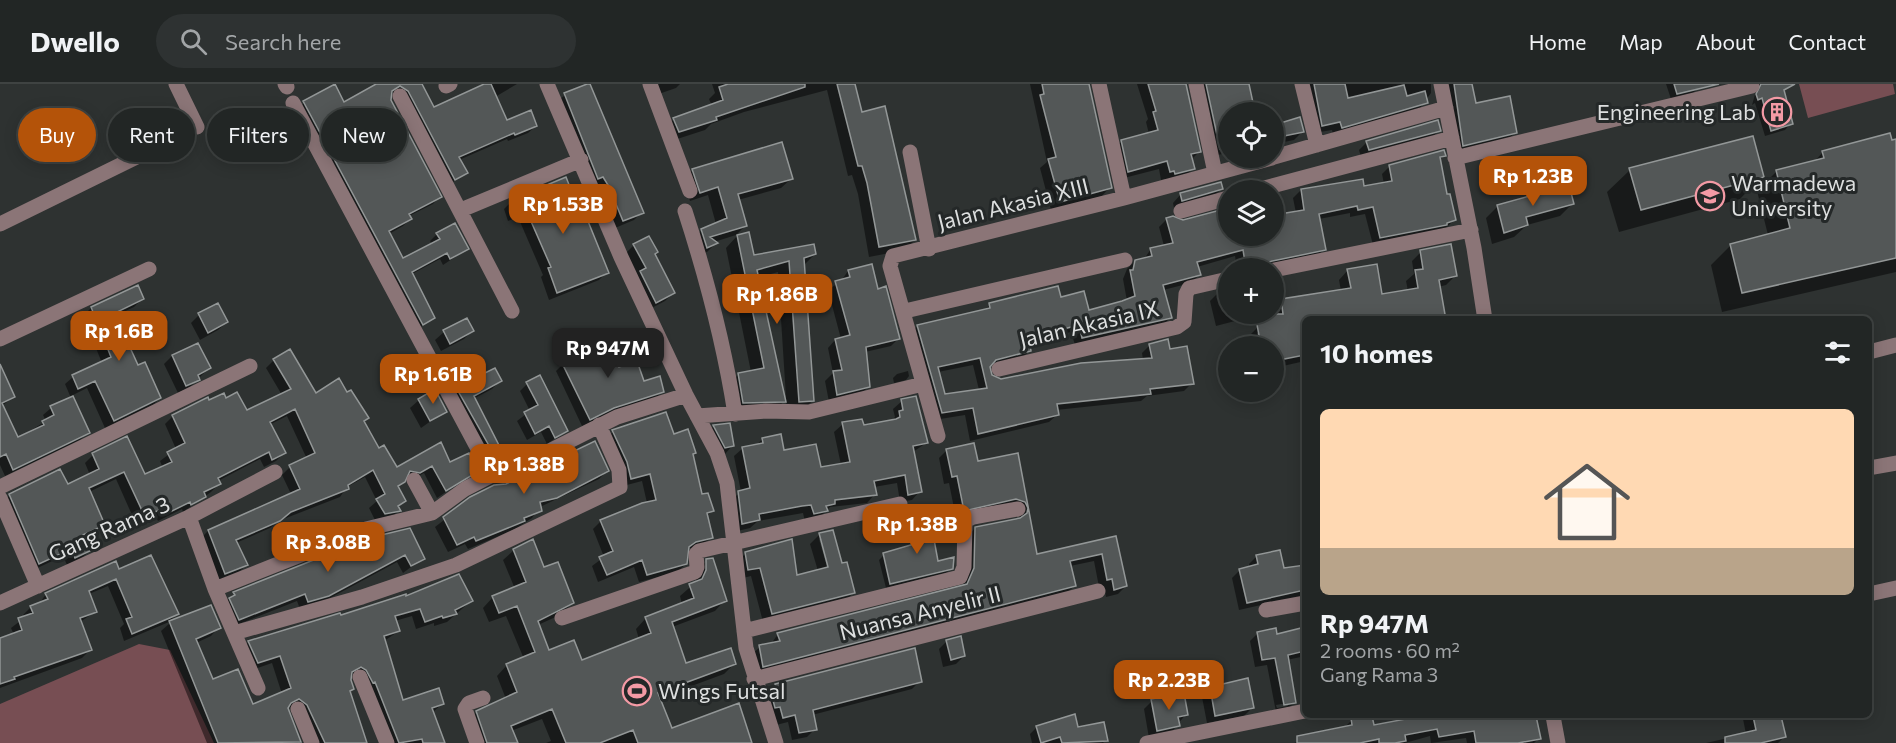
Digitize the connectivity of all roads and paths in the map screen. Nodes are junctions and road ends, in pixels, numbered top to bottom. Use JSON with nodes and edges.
{"nodes":[{"id":1,"x":176,"y":84,"type":"edge"},
{"id":2,"x":650,"y":84,"type":"edge"},
{"id":3,"x":1099,"y":84,"type":"edge"},
{"id":4,"x":1196,"y":84,"type":"edge"},
{"id":5,"x":1302,"y":84,"type":"edge"},
{"id":6,"x":1441,"y":84,"type":"edge"},
{"id":7,"x":550,"y":85,"type":"edge"},
{"id":8,"x":1752,"y":86,"type":"dead end"},
{"id":9,"x":400,"y":96,"type":"dead end"},
{"id":10,"x":293,"y":104,"type":"dead end"},
{"id":11,"x":1446,"y":108,"type":"junction"},
{"id":12,"x":197,"y":127,"type":"dead end"},
{"id":13,"x":1452,"y":138,"type":"junction"},
{"id":14,"x":1317,"y":145,"type":"junction"},
{"id":15,"x":910,"y":152,"type":"dead end"},
{"id":16,"x":1284,"y":154,"type":"edge"},
{"id":17,"x":1455,"y":158,"type":"junction"},
{"id":18,"x":581,"y":160,"type":"junction"},
{"id":19,"x":126,"y":162,"type":"edge"},
{"id":20,"x":1233,"y":168,"type":"edge"},
{"id":21,"x":1215,"y":173,"type":"junction"},
{"id":22,"x":1284,"y":183,"type":"edge"},
{"id":23,"x":690,"y":191,"type":"dead end"},
{"id":24,"x":1124,"y":198,"type":"junction"},
{"id":25,"x":1218,"y":201,"type":"edge"},
{"id":26,"x":461,"y":210,"type":"junction"},
{"id":27,"x":685,"y":210,"type":"dead end"},
{"id":28,"x":1181,"y":211,"type":"dead end"},
{"id":29,"x":0,"y":224,"type":"edge"},
{"id":30,"x":1471,"y":230,"type":"junction"},
{"id":31,"x":929,"y":249,"type":"junction"},
{"id":32,"x":1125,"y":260,"type":"dead end"},
{"id":33,"x":1284,"y":268,"type":"edge"},
{"id":34,"x":149,"y":269,"type":"dead end"},
{"id":35,"x":1218,"y":281,"type":"edge"},
{"id":36,"x":512,"y":311,"type":"dead end"},
{"id":37,"x":905,"y":311,"type":"junction"},
{"id":38,"x":1484,"y":316,"type":"edge"},
{"id":39,"x":0,"y":339,"type":"edge"},
{"id":40,"x":1896,"y":345,"type":"edge"},
{"id":41,"x":1872,"y":351,"type":"edge"},
{"id":42,"x":250,"y":366,"type":"dead end"},
{"id":43,"x":999,"y":369,"type":"dead end"},
{"id":44,"x":923,"y":384,"type":"junction"},
{"id":45,"x":686,"y":395,"type":"junction"},
{"id":46,"x":735,"y":414,"type":"junction"},
{"id":47,"x":697,"y":416,"type":"junction"},
{"id":48,"x":599,"y":425,"type":"junction"},
{"id":49,"x":938,"y":436,"type":"dead end"},
{"id":50,"x":1896,"y":463,"type":"edge"},
{"id":51,"x":1872,"y":467,"type":"edge"},
{"id":52,"x":275,"y":472,"type":"dead end"},
{"id":53,"x":492,"y":475,"type":"junction"},
{"id":54,"x":414,"y":480,"type":"dead end"},
{"id":55,"x":0,"y":487,"type":"edge"},
{"id":56,"x":0,"y":498,"type":"edge"},
{"id":57,"x":900,"y":504,"type":"dead end"},
{"id":58,"x":1018,"y":509,"type":"dead end"},
{"id":59,"x":432,"y":513,"type":"junction"},
{"id":60,"x":189,"y":518,"type":"junction"},
{"id":61,"x":734,"y":544,"type":"junction"},
{"id":62,"x":38,"y":586,"type":"junction"},
{"id":63,"x":1896,"y":588,"type":"edge"},
{"id":64,"x":215,"y":589,"type":"junction"},
{"id":65,"x":1098,"y":591,"type":"dead end"},
{"id":66,"x":1872,"y":593,"type":"edge"},
{"id":67,"x":0,"y":603,"type":"edge"},
{"id":68,"x":1302,"y":604,"type":"edge"},
{"id":69,"x":1266,"y":610,"type":"dead end"},
{"id":70,"x":562,"y":618,"type":"dead end"},
{"id":71,"x":744,"y":631,"type":"junction"},
{"id":72,"x":234,"y":633,"type":"junction"},
{"id":73,"x":360,"y":677,"type":"dead end"},
{"id":74,"x":754,"y":679,"type":"junction"},
{"id":75,"x":258,"y":688,"type":"dead end"},
{"id":76,"x":483,"y":698,"type":"dead end"},
{"id":77,"x":298,"y":709,"type":"dead end"},
{"id":78,"x":1302,"y":712,"type":"edge"},
{"id":79,"x":1553,"y":718,"type":"edge"},
{"id":80,"x":312,"y":743,"type":"edge"},
{"id":81,"x":387,"y":743,"type":"edge"},
{"id":82,"x":477,"y":743,"type":"edge"},
{"id":83,"x":776,"y":743,"type":"edge"},
{"id":84,"x":1147,"y":743,"type":"edge"},
{"id":85,"x":1558,"y":743,"type":"edge"}],
"edges":[{"from":1,"to":12,"type":"street"},
{"from":2,"to":23,"type":"street"},
{"from":3,"to":24,"type":"street"},
{"from":4,"to":21,"type":"street"},
{"from":5,"to":14,"type":"street"},
{"from":6,"to":11,"type":"street"},
{"from":7,"to":18,"type":"street"},
{"from":8,"to":17,"type":"street"},
{"from":9,"to":26,"type":"street"},
{"from":10,"to":53,"type":"street"},
{"from":11,"to":13,"type":"street"},
{"from":11,"to":14,"type":"street","name":"Jalan Akasia XIII"},
{"from":13,"to":17,"type":"street"},
{"from":13,"to":22,"type":"street"},
{"from":14,"to":16,"type":"street","name":"Jalan Akasia XIII"},
{"from":15,"to":31,"type":"street"},
{"from":17,"to":30,"type":"street"},
{"from":18,"to":26,"type":"street"},
{"from":18,"to":45,"type":"street"},
{"from":19,"to":29,"type":"street"},
{"from":20,"to":21,"type":"street","name":"Jalan Akasia XIII"},
{"from":21,"to":24,"type":"street","name":"Jalan Akasia XIII"},
{"from":24,"to":31,"type":"street","name":"Jalan Akasia XIII"},
{"from":25,"to":28,"type":"street"},
{"from":26,"to":36,"type":"street"},
{"from":27,"to":46,"type":"street"},
{"from":30,"to":33,"type":"street"},
{"from":30,"to":38,"type":"street"},
{"from":31,"to":37,"type":"street","name":"Jalan Akasia XIII"},
{"from":32,"to":37,"type":"street"},
{"from":34,"to":39,"type":"street"},
{"from":35,"to":43,"type":"street","name":"Jalan Akasia IX"},
{"from":37,"to":44,"type":"street","name":"Jalan Akasia XIII"},
{"from":40,"to":41,"type":"street"},
{"from":42,"to":55,"type":"street"},
{"from":44,"to":46,"type":"street"},
{"from":44,"to":49,"type":"street","name":"Jalan Akasia XIII"},
{"from":45,"to":47,"type":"street"},
{"from":45,"to":48,"type":"street"},
{"from":46,"to":47,"type":"street"},
{"from":47,"to":61,"type":"street"},
{"from":48,"to":53,"type":"street"},
{"from":48,"to":72,"type":"street"},
{"from":50,"to":51,"type":"street"},
{"from":52,"to":60,"type":"street"},
{"from":53,"to":59,"type":"street"},
{"from":54,"to":59,"type":"street"},
{"from":56,"to":62,"type":"street"},
{"from":57,"to":61,"type":"street"},
{"from":58,"to":71,"type":"street"},
{"from":59,"to":64,"type":"street"},
{"from":60,"to":62,"type":"street","name":"Gang Rama 3"},
{"from":60,"to":64,"type":"street","name":"Gang Rama 3"},
{"from":61,"to":70,"type":"street"},
{"from":61,"to":71,"type":"street"},
{"from":62,"to":67,"type":"street","name":"Gang Rama 3"},
{"from":63,"to":66,"type":"street"},
{"from":64,"to":72,"type":"street","name":"Gang Rama 3"},
{"from":65,"to":74,"type":"street","name":"Nuansa Anyelir II"},
{"from":68,"to":69,"type":"street"},
{"from":71,"to":74,"type":"street"},
{"from":72,"to":75,"type":"street","name":"Gang Rama 3"},
{"from":73,"to":81,"type":"street"},
{"from":74,"to":83,"type":"street"},
{"from":76,"to":82,"type":"street"},
{"from":77,"to":80,"type":"street"},
{"from":78,"to":84,"type":"street"},
{"from":79,"to":85,"type":"street"}]}
